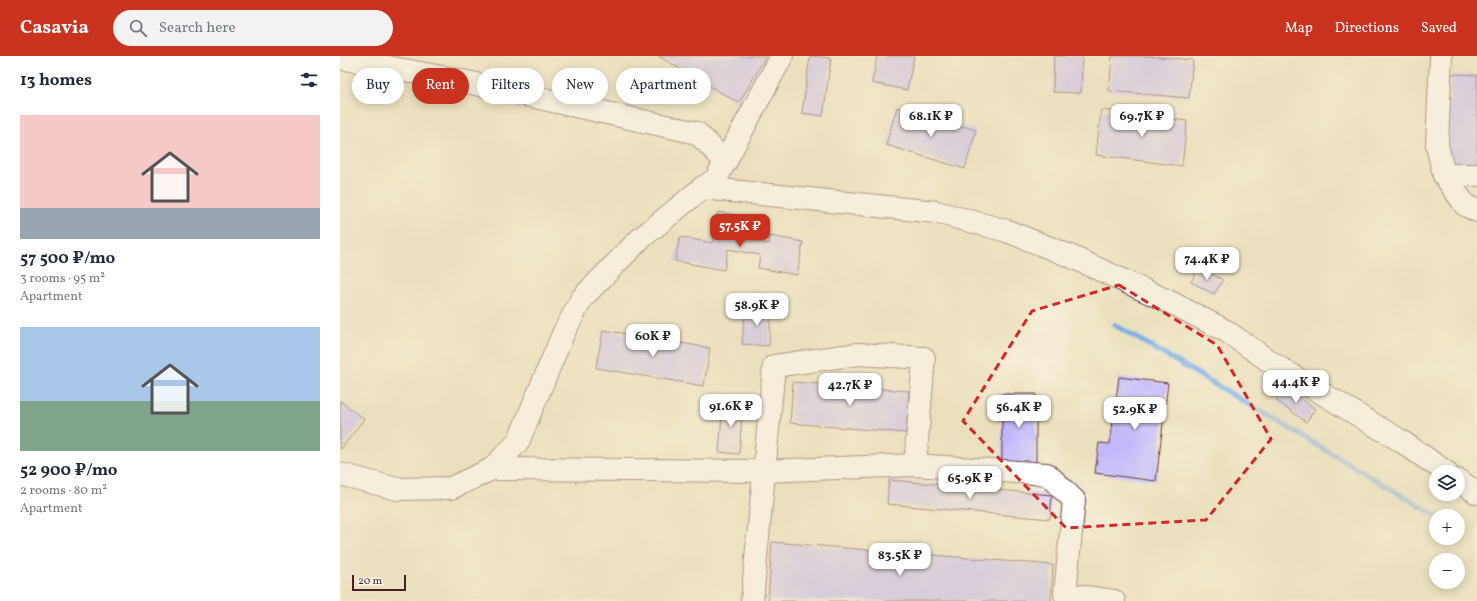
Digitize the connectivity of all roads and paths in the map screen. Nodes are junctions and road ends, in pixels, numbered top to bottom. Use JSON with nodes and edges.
{"nodes":[{"id":1,"x":782,"y":56,"type":"edge"},
{"id":2,"x":1441,"y":56,"type":"edge"},
{"id":3,"x":340,"y":58,"type":"edge"},
{"id":4,"x":726,"y":162,"type":"junction"},
{"id":5,"x":1444,"y":174,"type":"junction"},
{"id":6,"x":1477,"y":175,"type":"edge"},
{"id":7,"x":702,"y":188,"type":"junction"},
{"id":8,"x":1477,"y":211,"type":"edge"},
{"id":9,"x":915,"y":465,"type":"junction"},
{"id":10,"x":1436,"y":465,"type":"edge"},
{"id":11,"x":492,"y":469,"type":"junction"},
{"id":12,"x":763,"y":471,"type":"junction"},
{"id":13,"x":340,"y":474,"type":"edge"},
{"id":14,"x":1465,"y":485,"type":"edge"},
{"id":15,"x":1477,"y":493,"type":"edge"},
{"id":16,"x":752,"y":601,"type":"edge"},
{"id":17,"x":1114,"y":601,"type":"edge"}],
"edges":[{"from":1,"to":4,"type":"lane"},
{"from":2,"to":5,"type":"lane"},
{"from":3,"to":4,"type":"lane"},
{"from":4,"to":7,"type":"lane"},
{"from":5,"to":6,"type":"lane"},
{"from":5,"to":8,"type":"lane"},
{"from":7,"to":10,"type":"lane"},
{"from":7,"to":11,"type":"lane"},
{"from":9,"to":12,"type":"lane"},
{"from":9,"to":12,"type":"lane"},
{"from":9,"to":17,"type":"lane"},
{"from":11,"to":12,"type":"lane"},
{"from":11,"to":13,"type":"lane"},
{"from":12,"to":16,"type":"lane"},
{"from":14,"to":15,"type":"lane"}]}
